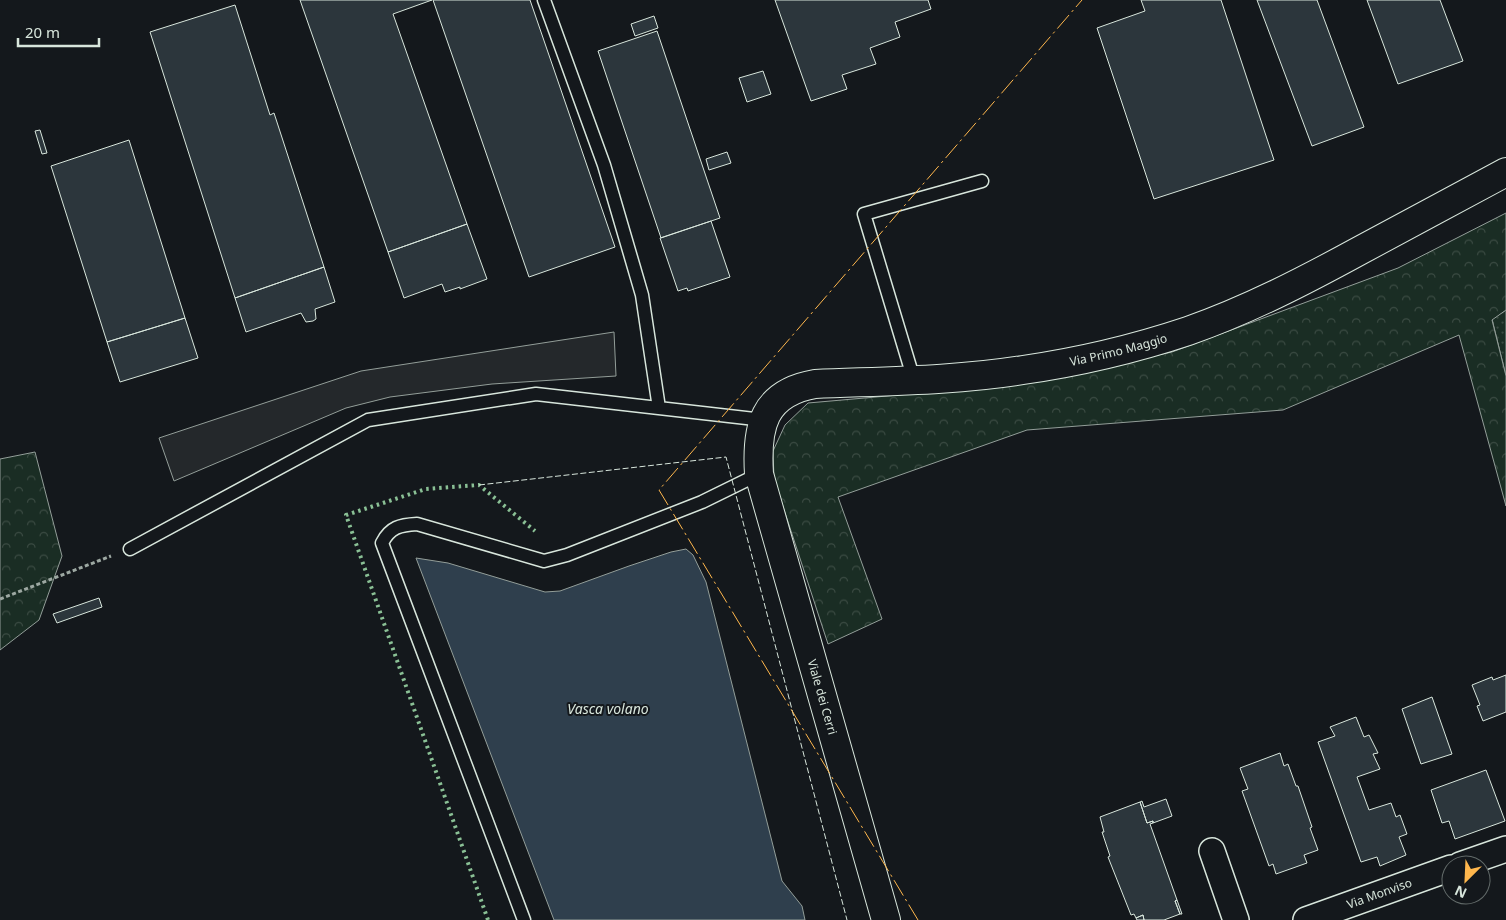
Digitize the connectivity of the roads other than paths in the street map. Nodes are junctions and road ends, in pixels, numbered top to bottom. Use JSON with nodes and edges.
{"nodes":[{"id":1,"x":544,"y":0,"type":"edge"},
{"id":2,"x":1506,"y":172,"type":"edge"},
{"id":3,"x":982,"y":181,"type":"dead end"},
{"id":4,"x":914,"y":380,"type":"junction"},
{"id":5,"x":659,"y":408,"type":"junction"},
{"id":6,"x":764,"y":420,"type":"junction"},
{"id":7,"x":759,"y":474,"type":"junction"},
{"id":8,"x":130,"y":549,"type":"road end"},
{"id":9,"x":1506,"y":849,"type":"edge"},
{"id":10,"x":1212,"y":851,"type":"dead end"},
{"id":11,"x":1489,"y":855,"type":"edge"},
{"id":12,"x":1441,"y":872,"type":"edge"},
{"id":13,"x":524,"y":920,"type":"edge"},
{"id":14,"x":886,"y":920,"type":"edge"},
{"id":15,"x":1236,"y":920,"type":"edge"},
{"id":16,"x":1306,"y":920,"type":"edge"}],
"edges":[{"from":1,"to":5,"type":"lane"},
{"from":2,"to":4,"type":"street","name":"Via Primo Maggio"},
{"from":3,"to":4,"type":"lane"},
{"from":4,"to":6,"type":"street","name":"Via Primo Maggio"},
{"from":5,"to":6,"type":"lane"},
{"from":5,"to":8,"type":"lane"},
{"from":6,"to":7,"type":"street","name":"Via Primo Maggio"},
{"from":7,"to":13,"type":"lane"},
{"from":7,"to":14,"type":"street","name":"Viale dei Cerri"},
{"from":9,"to":11,"type":"street"},
{"from":10,"to":15,"type":"street"},
{"from":12,"to":16,"type":"street","name":"Via Monviso"}]}
